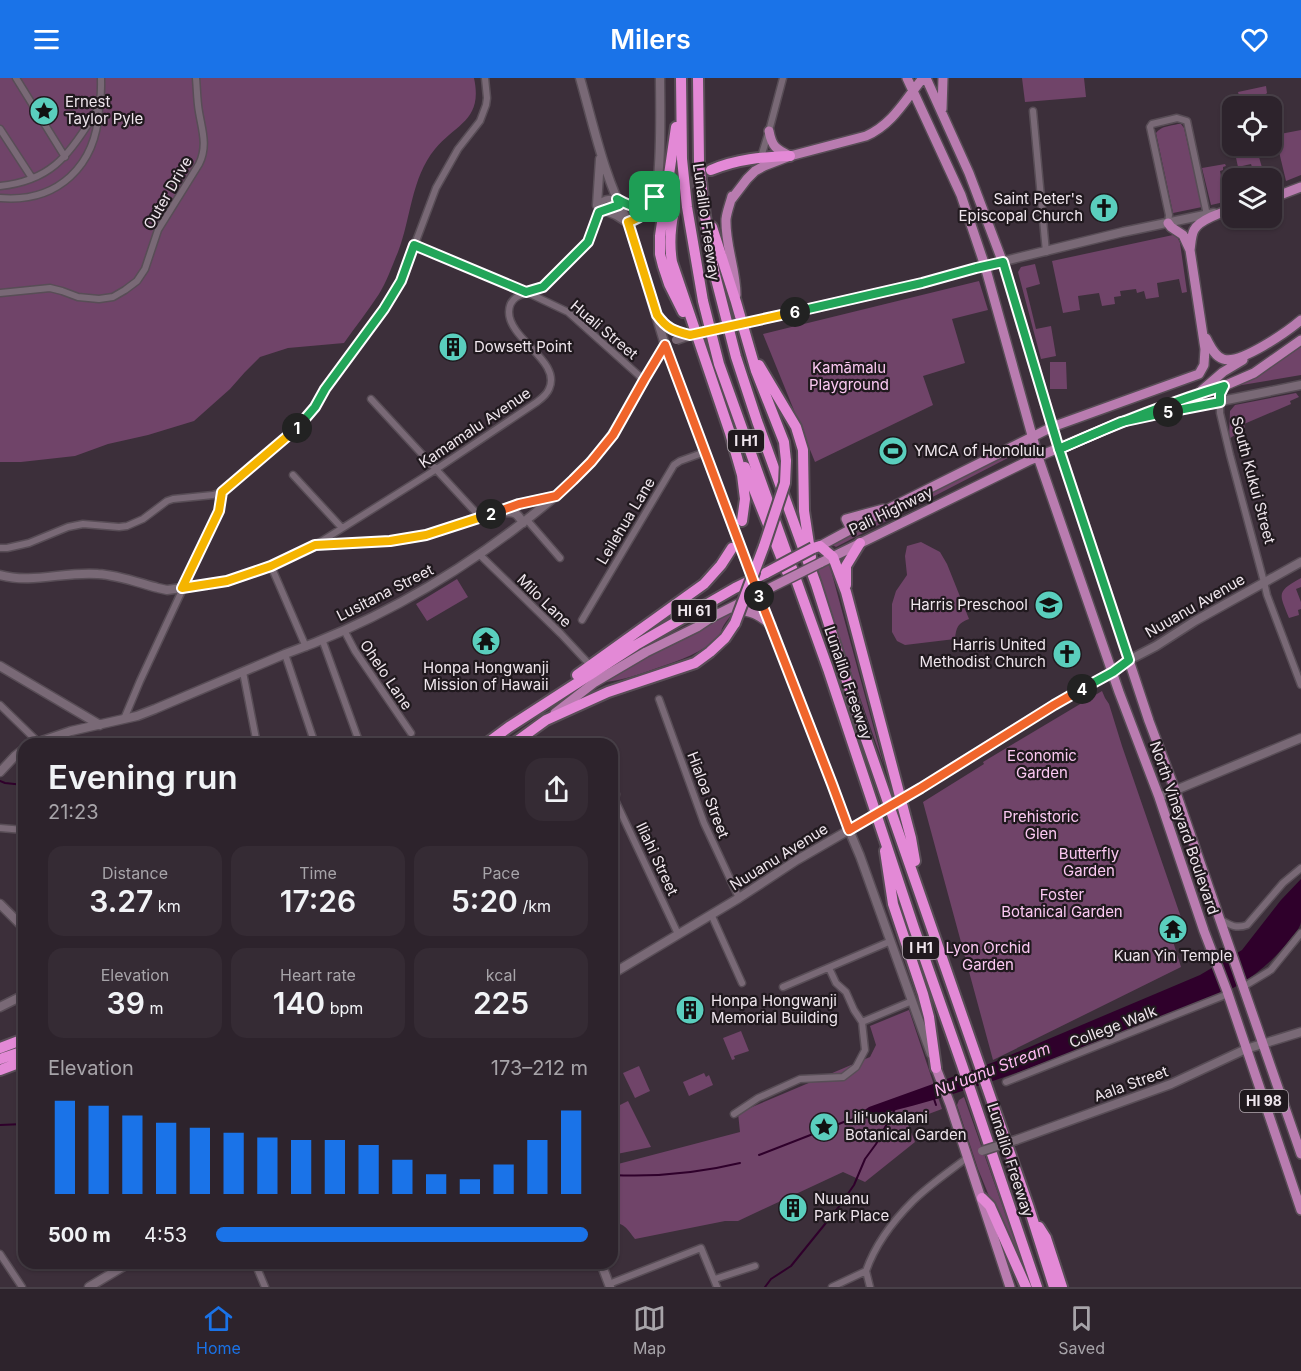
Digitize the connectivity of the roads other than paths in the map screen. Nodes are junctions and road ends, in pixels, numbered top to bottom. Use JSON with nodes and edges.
{"nodes":[{"id":1,"x":16,"y":78,"type":"edge"},
{"id":2,"x":101,"y":78,"type":"edge"},
{"id":3,"x":196,"y":78,"type":"edge"},
{"id":4,"x":485,"y":78,"type":"edge"},
{"id":5,"x":580,"y":78,"type":"edge"},
{"id":6,"x":660,"y":78,"type":"edge"},
{"id":7,"x":698,"y":78,"type":"edge"},
{"id":8,"x":783,"y":78,"type":"edge"},
{"id":9,"x":907,"y":78,"type":"edge"},
{"id":10,"x":925,"y":78,"type":"edge"},
{"id":11,"x":943,"y":78,"type":"edge"},
{"id":12,"x":681,"y":80,"type":"edge"},
{"id":13,"x":912,"y":91,"type":"junction"},
{"id":14,"x":99,"y":109,"type":"junction"},
{"id":15,"x":942,"y":111,"type":"junction"},
{"id":16,"x":1033,"y":111,"type":"dead end"},
{"id":17,"x":0,"y":129,"type":"edge"},
{"id":18,"x":770,"y":131,"type":"junction"},
{"id":19,"x":601,"y":156,"type":"junction"},
{"id":20,"x":790,"y":156,"type":"junction"},
{"id":21,"x":65,"y":157,"type":"junction"},
{"id":22,"x":761,"y":157,"type":"junction"},
{"id":23,"x":711,"y":170,"type":"tunnel mouth"},
{"id":24,"x":32,"y":178,"type":"junction"},
{"id":25,"x":0,"y":186,"type":"edge"},
{"id":26,"x":702,"y":186,"type":"junction"},
{"id":27,"x":1301,"y":187,"type":"edge"},
{"id":28,"x":1282,"y":194,"type":"edge"},
{"id":29,"x":655,"y":197,"type":"junction"},
{"id":30,"x":0,"y":198,"type":"edge"},
{"id":31,"x":731,"y":200,"type":"junction"},
{"id":32,"x":618,"y":202,"type":"junction"},
{"id":33,"x":600,"y":208,"type":"junction"},
{"id":34,"x":674,"y":211,"type":"tunnel mouth"},
{"id":35,"x":1222,"y":212,"type":"edge"},
{"id":36,"x":1222,"y":213,"type":"edge"},
{"id":37,"x":1207,"y":215,"type":"junction"},
{"id":38,"x":628,"y":222,"type":"junction"},
{"id":39,"x":1168,"y":223,"type":"junction"},
{"id":40,"x":414,"y":245,"type":"junction"},
{"id":41,"x":1190,"y":250,"type":"junction"},
{"id":42,"x":1046,"y":252,"type":"junction"},
{"id":43,"x":1003,"y":262,"type":"junction"},
{"id":44,"x":985,"y":266,"type":"junction"},
{"id":45,"x":526,"y":292,"type":"junction"},
{"id":46,"x":0,"y":293,"type":"edge"},
{"id":47,"x":736,"y":302,"type":"junction"},
{"id":48,"x":657,"y":315,"type":"junction"},
{"id":49,"x":1301,"y":320,"type":"edge"},
{"id":50,"x":1202,"y":331,"type":"junction"},
{"id":51,"x":676,"y":335,"type":"junction"},
{"id":52,"x":693,"y":335,"type":"junction"},
{"id":53,"x":1301,"y":340,"type":"edge"},
{"id":54,"x":665,"y":345,"type":"junction"},
{"id":55,"x":1263,"y":347,"type":"junction"},
{"id":56,"x":750,"y":351,"type":"junction"},
{"id":57,"x":644,"y":380,"type":"junction"},
{"id":58,"x":1301,"y":385,"type":"edge"},
{"id":59,"x":1224,"y":386,"type":"junction"},
{"id":60,"x":1197,"y":394,"type":"junction"},
{"id":61,"x":371,"y":399,"type":"dead end"},
{"id":62,"x":1220,"y":402,"type":"junction"},
{"id":63,"x":1121,"y":422,"type":"junction"},
{"id":64,"x":1052,"y":427,"type":"junction"},
{"id":65,"x":730,"y":433,"type":"junction"},
{"id":66,"x":1032,"y":438,"type":"junction"},
{"id":67,"x":1059,"y":449,"type":"junction"},
{"id":68,"x":705,"y":452,"type":"junction"},
{"id":69,"x":1038,"y":457,"type":"junction"},
{"id":70,"x":435,"y":470,"type":"junction"},
{"id":71,"x":293,"y":475,"type":"dead end"},
{"id":72,"x":222,"y":492,"type":"junction"},
{"id":73,"x":556,"y":496,"type":"junction"},
{"id":74,"x":495,"y":513,"type":"junction"},
{"id":75,"x":480,"y":517,"type":"junction"},
{"id":76,"x":525,"y":521,"type":"junction"},
{"id":77,"x":742,"y":521,"type":"dead end"},
{"id":78,"x":342,"y":528,"type":"junction"},
{"id":79,"x":860,"y":543,"type":"junction"},
{"id":80,"x":315,"y":545,"type":"junction"},
{"id":81,"x":817,"y":547,"type":"junction"},
{"id":82,"x":0,"y":548,"type":"edge"},
{"id":83,"x":732,"y":548,"type":"dead end"},
{"id":84,"x":480,"y":555,"type":"junction"},
{"id":85,"x":833,"y":557,"type":"junction"},
{"id":86,"x":560,"y":558,"type":"dead end"},
{"id":87,"x":1301,"y":562,"type":"edge"},
{"id":88,"x":271,"y":566,"type":"junction"},
{"id":89,"x":1,"y":576,"type":"edge"},
{"id":90,"x":753,"y":580,"type":"junction"},
{"id":91,"x":1264,"y":582,"type":"junction"},
{"id":92,"x":816,"y":584,"type":"junction"},
{"id":93,"x":182,"y":588,"type":"junction"},
{"id":94,"x":846,"y":592,"type":"junction"},
{"id":95,"x":758,"y":594,"type":"junction"},
{"id":96,"x":712,"y":617,"type":"junction"},
{"id":97,"x":582,"y":620,"type":"dead end"},
{"id":98,"x":771,"y":625,"type":"junction"},
{"id":99,"x":344,"y":630,"type":"junction"},
{"id":100,"x":322,"y":639,"type":"junction"},
{"id":101,"x":306,"y":647,"type":"junction"},
{"id":102,"x":285,"y":654,"type":"junction"},
{"id":103,"x":1129,"y":660,"type":"junction"},
{"id":104,"x":590,"y":664,"type":"junction"},
{"id":105,"x":0,"y":666,"type":"edge"},
{"id":106,"x":828,"y":669,"type":"junction"},
{"id":107,"x":243,"y":672,"type":"junction"},
{"id":108,"x":1113,"y":672,"type":"junction"},
{"id":109,"x":1301,"y":685,"type":"edge"},
{"id":110,"x":659,"y":699,"type":"dead end"},
{"id":111,"x":0,"y":705,"type":"edge"},
{"id":112,"x":525,"y":716,"type":"junction"},
{"id":113,"x":124,"y":719,"type":"junction"},
{"id":114,"x":546,"y":720,"type":"junction"},
{"id":115,"x":99,"y":725,"type":"junction"},
{"id":116,"x":411,"y":733,"type":"dead end"},
{"id":117,"x":30,"y":738,"type":"edge"},
{"id":118,"x":50,"y":738,"type":"edge"},
{"id":119,"x":256,"y":738,"type":"edge"},
{"id":120,"x":313,"y":738,"type":"edge"},
{"id":121,"x":358,"y":738,"type":"edge"},
{"id":122,"x":494,"y":738,"type":"edge"},
{"id":123,"x":521,"y":738,"type":"edge"},
{"id":124,"x":1301,"y":738,"type":"edge"},
{"id":125,"x":18,"y":754,"type":"edge"},
{"id":126,"x":0,"y":772,"type":"edge"},
{"id":127,"x":1175,"y":790,"type":"junction"},
{"id":128,"x":1159,"y":797,"type":"junction"},
{"id":129,"x":618,"y":806,"type":"edge"},
{"id":130,"x":0,"y":828,"type":"edge"},
{"id":131,"x":18,"y":830,"type":"edge"},
{"id":132,"x":849,"y":830,"type":"junction"},
{"id":133,"x":882,"y":830,"type":"junction"},
{"id":134,"x":1301,"y":868,"type":"edge"},
{"id":135,"x":920,"y":891,"type":"junction"},
{"id":136,"x":739,"y":898,"type":"junction"},
{"id":137,"x":0,"y":904,"type":"edge"},
{"id":138,"x":711,"y":914,"type":"junction"},
{"id":139,"x":1221,"y":920,"type":"junction"},
{"id":140,"x":18,"y":922,"type":"edge"},
{"id":141,"x":1301,"y":933,"type":"edge"},
{"id":142,"x":678,"y":934,"type":"junction"},
{"id":143,"x":891,"y":941,"type":"junction"},
{"id":144,"x":829,"y":968,"type":"junction"},
{"id":145,"x":618,"y":970,"type":"edge"},
{"id":146,"x":742,"y":983,"type":"dead end"},
{"id":147,"x":1242,"y":985,"type":"junction"},
{"id":148,"x":783,"y":987,"type":"dead end"},
{"id":149,"x":1228,"y":993,"type":"junction"},
{"id":150,"x":18,"y":998,"type":"edge"},
{"id":151,"x":912,"y":1001,"type":"junction"},
{"id":152,"x":0,"y":1007,"type":"edge"},
{"id":153,"x":862,"y":1022,"type":"junction"},
{"id":154,"x":1301,"y":1032,"type":"edge"},
{"id":155,"x":18,"y":1040,"type":"edge"},
{"id":156,"x":1263,"y":1044,"type":"junction"},
{"id":157,"x":0,"y":1048,"type":"edge"},
{"id":158,"x":1246,"y":1049,"type":"junction"},
{"id":159,"x":18,"y":1053,"type":"edge"},
{"id":160,"x":0,"y":1059,"type":"edge"},
{"id":161,"x":18,"y":1063,"type":"edge"},
{"id":162,"x":0,"y":1070,"type":"edge"},
{"id":163,"x":937,"y":1070,"type":"junction"},
{"id":164,"x":1006,"y":1082,"type":"dead end"},
{"id":165,"x":734,"y":1114,"type":"dead end"},
{"id":166,"x":1301,"y":1154,"type":"edge"},
{"id":167,"x":968,"y":1157,"type":"junction"},
{"id":168,"x":981,"y":1198,"type":"junction"},
{"id":169,"x":1029,"y":1208,"type":"junction"},
{"id":170,"x":1301,"y":1210,"type":"edge"},
{"id":171,"x":0,"y":1254,"type":"edge"},
{"id":172,"x":755,"y":1266,"type":"dead end"},
{"id":173,"x":119,"y":1269,"type":"edge"},
{"id":174,"x":258,"y":1269,"type":"edge"},
{"id":175,"x":603,"y":1269,"type":"edge"},
{"id":176,"x":866,"y":1271,"type":"junction"},
{"id":177,"x":715,"y":1279,"type":"junction"},
{"id":178,"x":609,"y":1286,"type":"edge"},
{"id":179,"x":1007,"y":1286,"type":"edge"},
{"id":180,"x":22,"y":1287,"type":"edge"},
{"id":181,"x":89,"y":1287,"type":"edge"},
{"id":182,"x":265,"y":1287,"type":"edge"},
{"id":183,"x":717,"y":1287,"type":"edge"},
{"id":184,"x":832,"y":1287,"type":"edge"},
{"id":185,"x":870,"y":1287,"type":"edge"},
{"id":186,"x":1026,"y":1287,"type":"edge"},
{"id":187,"x":1037,"y":1287,"type":"edge"},
{"id":188,"x":1054,"y":1287,"type":"edge"},
{"id":189,"x":1062,"y":1287,"type":"edge"}],
"edges":[{"from":1,"to":21,"type":"street"},
{"from":2,"to":14,"type":"street"},
{"from":3,"to":46,"type":"street","name":"Outer Drive"},
{"from":4,"to":40,"type":"street"},
{"from":5,"to":19,"type":"main road"},
{"from":6,"to":29,"type":"main road"},
{"from":7,"to":26,"type":"highway","name":"Lunalilo Freeway","number":"I H1"},
{"from":8,"to":18,"type":"street"},
{"from":9,"to":13,"type":"main road","number":"HI 98"},
{"from":10,"to":13,"type":"main road"},
{"from":10,"to":15,"type":"main road","number":"HI 98"},
{"from":11,"to":15,"type":"main road"},
{"from":12,"to":52,"type":"highway"},
{"from":12,"to":106,"type":"highway","name":"Lunalilo Freeway","number":"I H1"},
{"from":13,"to":20,"type":"main road"},
{"from":13,"to":44,"type":"main road","number":"HI 98"},
{"from":14,"to":21,"type":"street"},
{"from":14,"to":30,"type":"street"},
{"from":15,"to":43,"type":"main road","number":"HI 98"},
{"from":16,"to":42,"type":"street"},
{"from":17,"to":24,"type":"street"},
{"from":18,"to":20,"type":"main road"},
{"from":18,"to":22,"type":"street"},
{"from":19,"to":32,"type":"main road"},
{"from":19,"to":33,"type":"main road"},
{"from":20,"to":22,"type":"highway"},
{"from":20,"to":31,"type":"main road"},
{"from":21,"to":24,"type":"street"},
{"from":22,"to":23,"type":"highway"},
{"from":22,"to":31,"type":"main road"},
{"from":24,"to":25,"type":"street"},
{"from":26,"to":47,"type":"highway"},
{"from":26,"to":92,"type":"highway","name":"Lunalilo Freeway","number":"I H1"},
{"from":27,"to":28,"type":"main road"},
{"from":29,"to":32,"type":"main road"},
{"from":29,"to":38,"type":"main road"},
{"from":31,"to":47,"type":"main road"},
{"from":32,"to":33,"type":"street"},
{"from":32,"to":38,"type":"main road"},
{"from":33,"to":38,"type":"main road"},
{"from":33,"to":45,"type":"street","name":"Kamamalu Avenue"},
{"from":34,"to":52,"type":"highway"},
{"from":35,"to":37,"type":"main road"},
{"from":36,"to":41,"type":"main road"},
{"from":37,"to":39,"type":"main road"},
{"from":37,"to":39,"type":"street"},
{"from":38,"to":48,"type":"main road"},
{"from":39,"to":41,"type":"main road"},
{"from":39,"to":42,"type":"main road"},
{"from":40,"to":45,"type":"street","name":"Huali Street"},
{"from":40,"to":72,"type":"street"},
{"from":41,"to":50,"type":"main road"},
{"from":42,"to":43,"type":"main road"},
{"from":43,"to":44,"type":"main road"},
{"from":43,"to":64,"type":"main road","number":"HI 98"},
{"from":44,"to":52,"type":"main road","bridge":true},
{"from":44,"to":66,"type":"main road","number":"HI 98"},
{"from":45,"to":57,"type":"street","name":"Huali Street"},
{"from":45,"to":70,"type":"street","name":"Kamamalu Avenue"},
{"from":47,"to":56,"type":"highway"},
{"from":48,"to":51,"type":"main road"},
{"from":48,"to":54,"type":"main road"},
{"from":49,"to":55,"type":"main road"},
{"from":50,"to":55,"type":"main road"},
{"from":50,"to":64,"type":"main road","name":"Pali Highway"},
{"from":51,"to":52,"type":"main road","bridge":true},
{"from":51,"to":54,"type":"main road"},
{"from":52,"to":65,"type":"highway"},
{"from":53,"to":59,"type":"main road","name":"Pali Highway"},
{"from":54,"to":57,"type":"main road","name":"Lusitana Street"},
{"from":54,"to":68,"type":"main road"},
{"from":55,"to":60,"type":"main road"},
{"from":56,"to":92,"type":"highway"},
{"from":56,"to":114,"type":"highway","bridge":true},
{"from":57,"to":73,"type":"main road","name":"Lusitana Street"},
{"from":58,"to":62,"type":"main road"},
{"from":59,"to":60,"type":"main road","name":"Pali Highway"},
{"from":59,"to":62,"type":"street","name":"South Kukui Street"},
{"from":60,"to":63,"type":"main road","name":"Pali Highway"},
{"from":61,"to":70,"type":"street"},
{"from":62,"to":63,"type":"main road"},
{"from":62,"to":91,"type":"street","name":"South Kukui Street"},
{"from":63,"to":67,"type":"main road","name":"Pali Highway"},
{"from":64,"to":66,"type":"main road","name":"Pali Highway","number":"HI 61"},
{"from":64,"to":67,"type":"main road","number":"HI 98"},
{"from":65,"to":77,"type":"highway"},
{"from":65,"to":106,"type":"highway"},
{"from":66,"to":69,"type":"main road","number":"HI 98"},
{"from":66,"to":81,"type":"main road","name":"Pali Highway","number":"HI 61"},
{"from":67,"to":69,"type":"main road","name":"Pali Highway","number":"HI 61"},
{"from":67,"to":103,"type":"main road","name":"North Vineyard Boulevard","number":"HI 98"},
{"from":68,"to":90,"type":"main road"},
{"from":68,"to":97,"type":"street","name":"Leilehua Lane"},
{"from":69,"to":79,"type":"main road","name":"Pali Highway","number":"HI 61"},
{"from":69,"to":108,"type":"main road","name":"North Vineyard Boulevard","number":"HI 98"},
{"from":70,"to":75,"type":"street"},
{"from":70,"to":78,"type":"street","name":"Kamamalu Avenue"},
{"from":71,"to":78,"type":"street"},
{"from":72,"to":82,"type":"street"},
{"from":72,"to":93,"type":"street"},
{"from":73,"to":74,"type":"main road"},
{"from":73,"to":76,"type":"main road","name":"Lusitana Street"},
{"from":74,"to":75,"type":"main road"},
{"from":74,"to":76,"type":"main road"},
{"from":75,"to":80,"type":"main road"},
{"from":76,"to":84,"type":"main road","name":"Lusitana Street"},
{"from":76,"to":86,"type":"street"},
{"from":78,"to":80,"type":"street","name":"Kamamalu Avenue"},
{"from":79,"to":85,"type":"main road","name":"Pali Highway","number":"HI 61"},
{"from":79,"to":94,"type":"highway"},
{"from":80,"to":88,"type":"main road"},
{"from":81,"to":85,"type":"highway"},
{"from":81,"to":90,"type":"highway","name":"Pali Highway","number":"HI 61","bridge":true},
{"from":83,"to":104,"type":"highway"},
{"from":84,"to":99,"type":"main road","name":"Lusitana Street"},
{"from":84,"to":104,"type":"street","name":"Milo Lane"},
{"from":85,"to":94,"type":"highway"},
{"from":85,"to":95,"type":"main road","name":"Pali Highway","number":"HI 61","bridge":true},
{"from":87,"to":91,"type":"main road","name":"Nuuanu Avenue"},
{"from":88,"to":93,"type":"main road"},
{"from":88,"to":101,"type":"street"},
{"from":89,"to":93,"type":"main road"},
{"from":90,"to":95,"type":"main road"},
{"from":90,"to":112,"type":"highway","name":"Pali Highway","number":"HI 61"},
{"from":91,"to":103,"type":"main road","name":"Nuuanu Avenue"},
{"from":91,"to":109,"type":"street","name":"South Kukui Street"},
{"from":92,"to":135,"type":"highway","name":"Lunalilo Freeway","number":"I H1"},
{"from":93,"to":113,"type":"street"},
{"from":94,"to":135,"type":"highway"},
{"from":95,"to":96,"type":"main road","name":"Pali Highway","number":"HI 61"},
{"from":95,"to":98,"type":"main road"},
{"from":96,"to":98,"type":"main road"},
{"from":96,"to":114,"type":"main road","name":"Pali Highway","number":"HI 61"},
{"from":98,"to":132,"type":"main road"},
{"from":99,"to":100,"type":"main road","name":"Lusitana Street"},
{"from":99,"to":116,"type":"street","name":"Ohelo Lane"},
{"from":100,"to":101,"type":"main road","name":"Lusitana Street"},
{"from":100,"to":121,"type":"street"},
{"from":101,"to":102,"type":"main road","name":"Lusitana Street"},
{"from":102,"to":107,"type":"main road","name":"Lusitana Street"},
{"from":102,"to":120,"type":"street"},
{"from":103,"to":108,"type":"main road","name":"Nuuanu Avenue"},
{"from":103,"to":127,"type":"main road","name":"North Vineyard Boulevard","number":"HI 98"},
{"from":104,"to":112,"type":"highway"},
{"from":105,"to":115,"type":"main road"},
{"from":106,"to":133,"type":"highway","name":"Lunalilo Freeway","number":"I H1"},
{"from":107,"to":113,"type":"main road","name":"Lusitana Street"},
{"from":107,"to":119,"type":"street"},
{"from":108,"to":128,"type":"main road","name":"North Vineyard Boulevard","number":"HI 98"},
{"from":108,"to":132,"type":"main road","name":"Nuuanu Avenue","bridge":true},
{"from":110,"to":136,"type":"street","name":"Hialoa Street"},
{"from":111,"to":117,"type":"street"},
{"from":112,"to":122,"type":"highway","name":"Pali Highway","number":"HI 61"},
{"from":113,"to":115,"type":"main road","name":"Lusitana Street"},
{"from":114,"to":123,"type":"highway","name":"Pali Highway","number":"HI 61"},
{"from":115,"to":118,"type":"main road","name":"Lusitana Street"},
{"from":124,"to":127,"type":"main road"},
{"from":125,"to":126,"type":"main road"},
{"from":127,"to":128,"type":"main road"},
{"from":127,"to":139,"type":"main road","name":"North Vineyard Boulevard","number":"HI 98"},
{"from":128,"to":149,"type":"main road","name":"North Vineyard Boulevard","number":"HI 98"},
{"from":129,"to":142,"type":"street","name":"Iliahi Street"},
{"from":130,"to":131,"type":"street"},
{"from":132,"to":136,"type":"main road","name":"Nuuanu Avenue"},
{"from":132,"to":143,"type":"main road"},
{"from":133,"to":163,"type":"highway"},
{"from":133,"to":187,"type":"highway","name":"Lunalilo Freeway","number":"I H1"},
{"from":134,"to":139,"type":"street"},
{"from":135,"to":169,"type":"highway","name":"Lunalilo Freeway","number":"I H1"},
{"from":136,"to":138,"type":"main road","name":"Nuuanu Avenue"},
{"from":137,"to":140,"type":"main road"},
{"from":138,"to":142,"type":"main road","name":"Nuuanu Avenue"},
{"from":138,"to":146,"type":"street"},
{"from":139,"to":147,"type":"main road","name":"North Vineyard Boulevard","number":"HI 98"},
{"from":141,"to":147,"type":"street"},
{"from":142,"to":145,"type":"main road","name":"Nuuanu Avenue"},
{"from":143,"to":144,"type":"street"},
{"from":143,"to":151,"type":"main road"},
{"from":144,"to":148,"type":"street"},
{"from":144,"to":153,"type":"street"},
{"from":147,"to":156,"type":"main road","name":"North Vineyard Boulevard","number":"HI 98"},
{"from":149,"to":158,"type":"main road","name":"North Vineyard Boulevard","number":"HI 98"},
{"from":149,"to":164,"type":"street","name":"College Walk"},
{"from":150,"to":152,"type":"main road"},
{"from":151,"to":153,"type":"street"},
{"from":151,"to":163,"type":"main road"},
{"from":153,"to":165,"type":"street"},
{"from":154,"to":156,"type":"main road","name":"Aala Street"},
{"from":155,"to":157,"type":"highway"},
{"from":156,"to":158,"type":"main road","name":"Aala Street"},
{"from":156,"to":166,"type":"main road","name":"North Vineyard Boulevard","number":"HI 98"},
{"from":158,"to":167,"type":"main road","name":"Aala Street","bridge":true},
{"from":158,"to":170,"type":"main road","name":"North Vineyard Boulevard","number":"HI 98"},
{"from":159,"to":160,"type":"highway"},
{"from":161,"to":162,"type":"highway"},
{"from":163,"to":167,"type":"main road"},
{"from":167,"to":168,"type":"main road"},
{"from":167,"to":176,"type":"street"},
{"from":168,"to":179,"type":"main road"},
{"from":168,"to":186,"type":"highway"},
{"from":169,"to":188,"type":"highway","name":"Lunalilo Freeway","number":"I H1"},
{"from":169,"to":189,"type":"highway"},
{"from":171,"to":180,"type":"street"},
{"from":172,"to":177,"type":"street"},
{"from":173,"to":181,"type":"main road"},
{"from":174,"to":182,"type":"street"},
{"from":175,"to":178,"type":"main road"},
{"from":176,"to":184,"type":"street"},
{"from":176,"to":185,"type":"street"},
{"from":177,"to":178,"type":"street"},
{"from":177,"to":183,"type":"street"}]}
